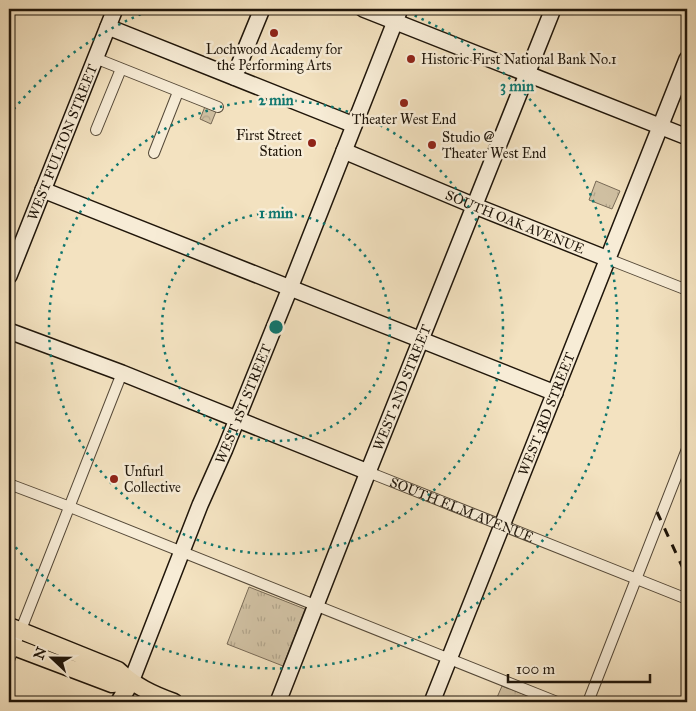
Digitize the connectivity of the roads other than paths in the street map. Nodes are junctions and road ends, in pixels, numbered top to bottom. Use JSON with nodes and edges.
{"nodes":[{"id":1,"x":115,"y":9,"type":"edge"},
{"id":2,"x":262,"y":9,"type":"edge"},
{"id":3,"x":363,"y":9,"type":"edge"},
{"id":4,"x":553,"y":9,"type":"edge"},
{"id":5,"x":397,"y":15,"type":"edge"},
{"id":6,"x":108,"y":26,"type":"junction"},
{"id":7,"x":95,"y":58,"type":"junction"},
{"id":8,"x":687,"y":59,"type":"edge"},
{"id":9,"x":121,"y":69,"type":"junction"},
{"id":10,"x":528,"y":74,"type":"junction"},
{"id":11,"x":234,"y":77,"type":"junction"},
{"id":12,"x":178,"y":92,"type":"junction"},
{"id":13,"x":218,"y":107,"type":"dead end"},
{"id":14,"x":354,"y":125,"type":"junction"},
{"id":15,"x":661,"y":127,"type":"junction"},
{"id":16,"x":96,"y":130,"type":"dead end"},
{"id":17,"x":687,"y":137,"type":"edge"},
{"id":18,"x":344,"y":151,"type":"junction"},
{"id":19,"x":154,"y":153,"type":"dead end"},
{"id":20,"x":43,"y":190,"type":"junction"},
{"id":21,"x":475,"y":206,"type":"junction"},
{"id":22,"x":608,"y":259,"type":"junction"},
{"id":23,"x":9,"y":276,"type":"edge"},
{"id":24,"x":290,"y":288,"type":"junction"},
{"id":25,"x":687,"y":290,"type":"edge"},
{"id":26,"x":9,"y":331,"type":"edge"},
{"id":27,"x":422,"y":340,"type":"junction"},
{"id":28,"x":122,"y":374,"type":"junction"},
{"id":29,"x":555,"y":393,"type":"junction"},
{"id":30,"x":236,"y":420,"type":"junction"},
{"id":31,"x":687,"y":449,"type":"edge"},
{"id":32,"x":368,"y":472,"type":"junction"},
{"id":33,"x":9,"y":484,"type":"edge"},
{"id":34,"x":70,"y":507,"type":"junction"},
{"id":35,"x":503,"y":526,"type":"junction"},
{"id":36,"x":181,"y":552,"type":"junction"},
{"id":37,"x":636,"y":579,"type":"junction"},
{"id":38,"x":687,"y":599,"type":"edge"},
{"id":39,"x":317,"y":606,"type":"junction"},
{"id":40,"x":14,"y":629,"type":"edge"},
{"id":41,"x":11,"y":650,"type":"edge"},
{"id":42,"x":449,"y":659,"type":"junction"},
{"id":43,"x":131,"y":682,"type":"junction"},
{"id":44,"x":119,"y":702,"type":"edge"},
{"id":45,"x":129,"y":702,"type":"edge"},
{"id":46,"x":174,"y":702,"type":"edge"},
{"id":47,"x":278,"y":702,"type":"edge"},
{"id":48,"x":432,"y":702,"type":"edge"},
{"id":49,"x":557,"y":702,"type":"edge"},
{"id":50,"x":588,"y":702,"type":"edge"}],
"edges":[{"from":1,"to":6,"type":"street","name":"WEST FULTON STREET"},
{"from":2,"to":11,"type":"street"},
{"from":3,"to":5,"type":"street"},
{"from":4,"to":10,"type":"street","name":"WEST 2ND STREET"},
{"from":5,"to":10,"type":"street"},
{"from":5,"to":14,"type":"street","name":"WEST 1ST STREET"},
{"from":6,"to":7,"type":"street","name":"WEST FULTON STREET"},
{"from":6,"to":11,"type":"street"},
{"from":7,"to":9,"type":"street"},
{"from":7,"to":20,"type":"street","name":"WEST FULTON STREET"},
{"from":8,"to":15,"type":"street","name":"WEST 3RD STREET"},
{"from":9,"to":12,"type":"street"},
{"from":9,"to":16,"type":"street"},
{"from":10,"to":15,"type":"street"},
{"from":10,"to":21,"type":"street","name":"WEST 2ND STREET"},
{"from":11,"to":14,"type":"street"},
{"from":12,"to":13,"type":"street"},
{"from":12,"to":19,"type":"street"},
{"from":14,"to":18,"type":"street","name":"WEST 1ST STREET"},
{"from":15,"to":17,"type":"street"},
{"from":15,"to":22,"type":"street","name":"WEST 3RD STREET"},
{"from":18,"to":21,"type":"street","name":"SOUTH OAK AVENUE"},
{"from":18,"to":24,"type":"street","name":"WEST 1ST STREET"},
{"from":20,"to":23,"type":"street","name":"WEST FULTON STREET"},
{"from":20,"to":24,"type":"street"},
{"from":21,"to":22,"type":"street","name":"SOUTH OAK AVENUE"},
{"from":21,"to":27,"type":"street","name":"WEST 2ND STREET"},
{"from":22,"to":25,"type":"street","name":"SOUTH OAK AVENUE"},
{"from":22,"to":29,"type":"street","name":"WEST 3RD STREET"},
{"from":24,"to":27,"type":"street"},
{"from":24,"to":30,"type":"street","name":"WEST 1ST STREET"},
{"from":26,"to":28,"type":"street","name":"SOUTH ELM AVENUE"},
{"from":27,"to":29,"type":"street"},
{"from":27,"to":32,"type":"street","name":"WEST 2ND STREET"},
{"from":28,"to":30,"type":"street","name":"SOUTH ELM AVENUE"},
{"from":28,"to":34,"type":"street"},
{"from":29,"to":35,"type":"street","name":"WEST 3RD STREET"},
{"from":30,"to":32,"type":"street","name":"SOUTH ELM AVENUE"},
{"from":30,"to":36,"type":"street","name":"WEST 1ST STREET"},
{"from":31,"to":37,"type":"street"},
{"from":32,"to":35,"type":"street","name":"SOUTH ELM AVENUE"},
{"from":32,"to":39,"type":"street","name":"WEST 2ND STREET"},
{"from":33,"to":34,"type":"street"},
{"from":34,"to":36,"type":"street"},
{"from":34,"to":40,"type":"street"},
{"from":35,"to":37,"type":"street","name":"SOUTH ELM AVENUE"},
{"from":35,"to":42,"type":"street","name":"WEST 3RD STREET"},
{"from":36,"to":39,"type":"street"},
{"from":36,"to":43,"type":"street","name":"WEST 1ST STREET"},
{"from":37,"to":38,"type":"street","name":"SOUTH ELM AVENUE"},
{"from":37,"to":50,"type":"street"},
{"from":39,"to":42,"type":"street"},
{"from":39,"to":47,"type":"street","name":"WEST 2ND STREET"},
{"from":40,"to":41,"type":"street"},
{"from":40,"to":43,"type":"main road"},
{"from":41,"to":43,"type":"main road"},
{"from":42,"to":48,"type":"street","name":"WEST 3RD STREET"},
{"from":42,"to":49,"type":"street"},
{"from":43,"to":44,"type":"main road","name":"WEST 1ST STREET"},
{"from":43,"to":45,"type":"main road","name":"WEST 1ST STREET"},
{"from":43,"to":46,"type":"main road"}]}
